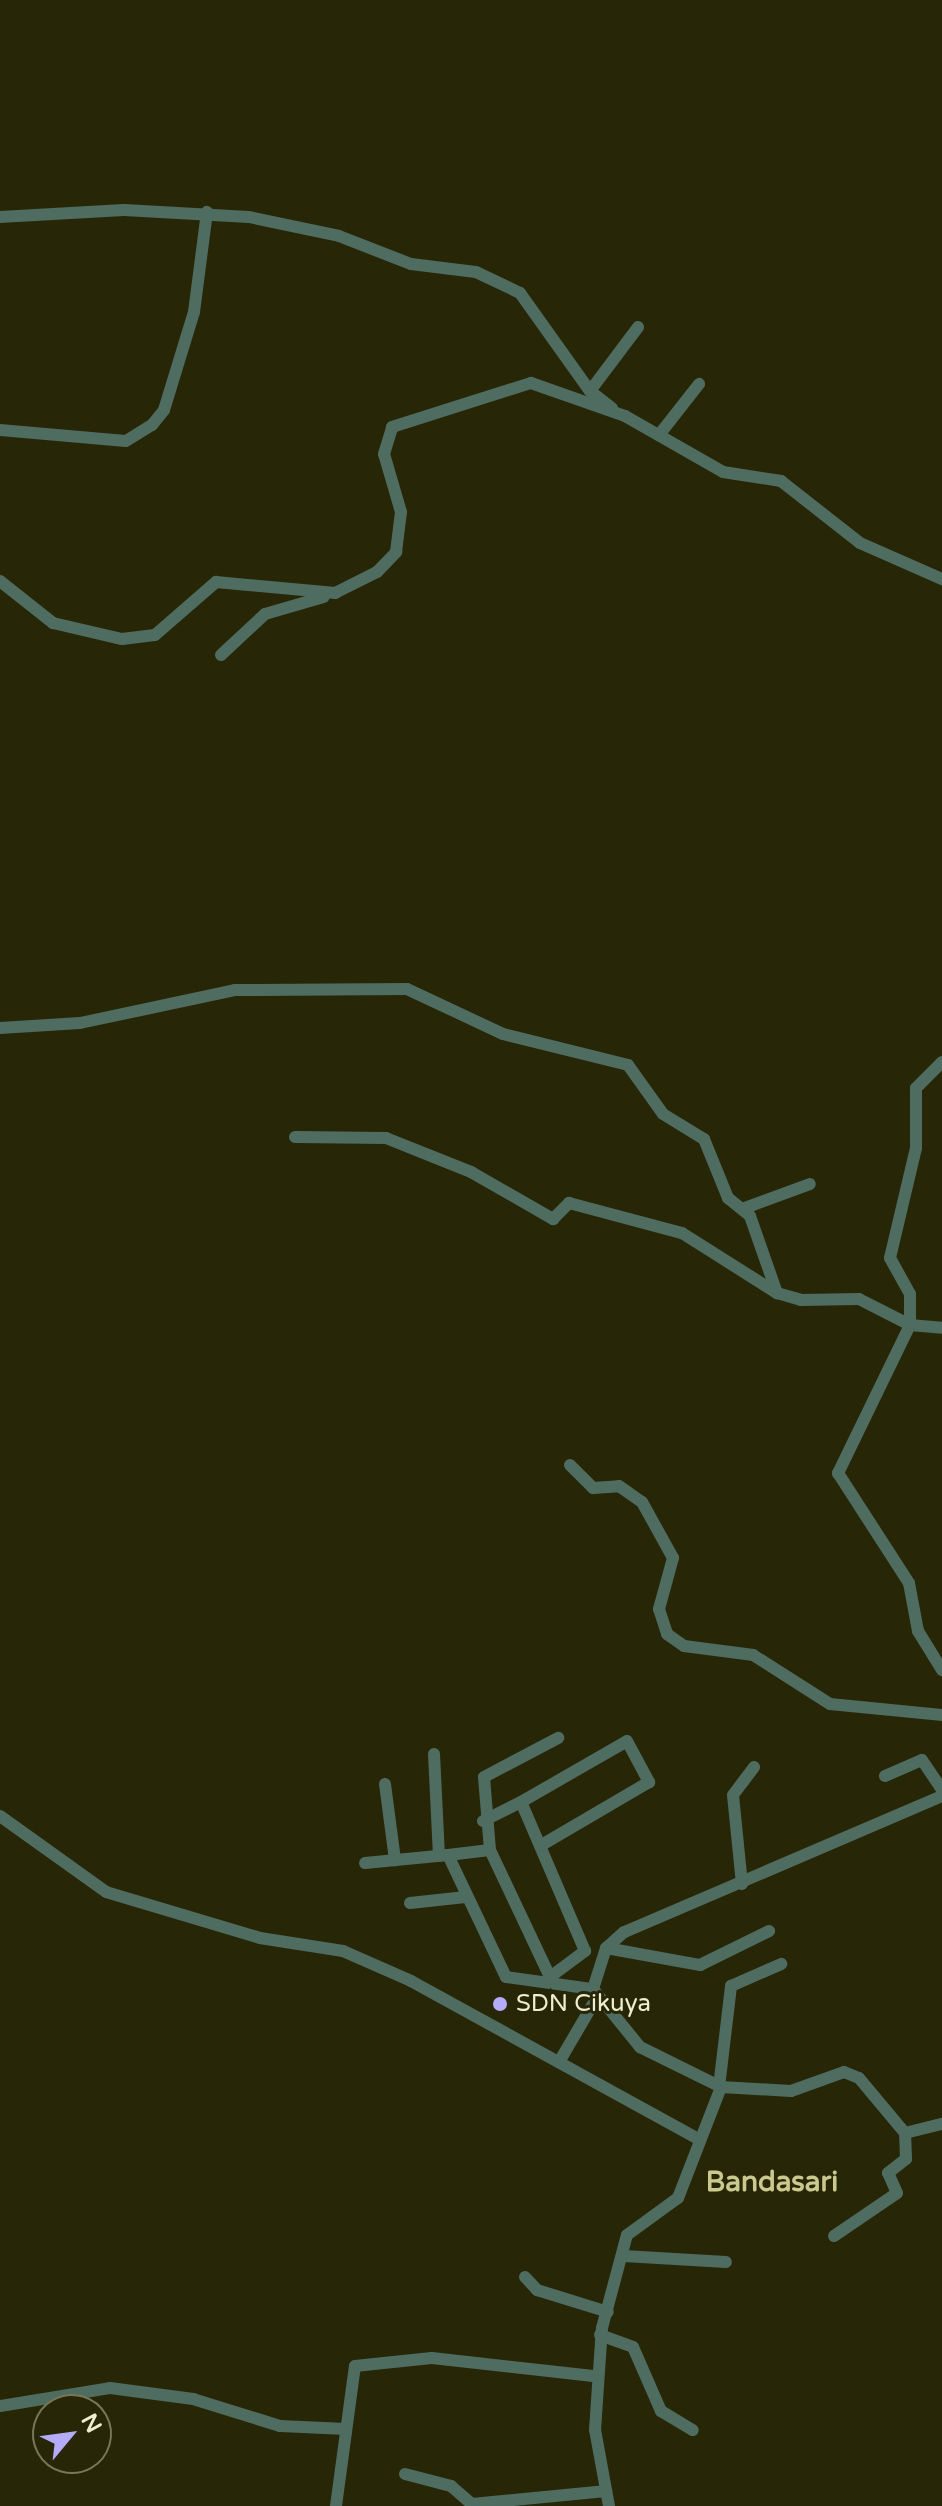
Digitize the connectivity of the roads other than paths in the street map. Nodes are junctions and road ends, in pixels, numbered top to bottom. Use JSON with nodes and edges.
{"nodes":[{"id":1,"x":207,"y":212,"type":"junction"},
{"id":2,"x":0,"y":217,"type":"edge"},
{"id":3,"x":638,"y":327,"type":"dead end"},
{"id":4,"x":699,"y":384,"type":"dead end"},
{"id":5,"x":590,"y":391,"type":"junction"},
{"id":6,"x":625,"y":416,"type":"junction"},
{"id":7,"x":0,"y":430,"type":"edge"},
{"id":8,"x":659,"y":435,"type":"junction"},
{"id":9,"x":942,"y":579,"type":"edge"},
{"id":10,"x":0,"y":581,"type":"edge"},
{"id":11,"x":335,"y":593,"type":"junction"},
{"id":12,"x":221,"y":655,"type":"dead end"},
{"id":13,"x":0,"y":1028,"type":"edge"},
{"id":14,"x":942,"y":1062,"type":"edge"},
{"id":15,"x":295,"y":1137,"type":"dead end"},
{"id":16,"x":810,"y":1184,"type":"dead end"},
{"id":17,"x":745,"y":1208,"type":"junction"},
{"id":18,"x":777,"y":1293,"type":"junction"},
{"id":19,"x":910,"y":1325,"type":"junction"},
{"id":20,"x":942,"y":1328,"type":"edge"},
{"id":21,"x":570,"y":1465,"type":"dead end"},
{"id":22,"x":942,"y":1670,"type":"edge"},
{"id":23,"x":942,"y":1715,"type":"edge"},
{"id":24,"x":558,"y":1738,"type":"dead end"},
{"id":25,"x":434,"y":1754,"type":"dead end"},
{"id":26,"x":754,"y":1767,"type":"dead end"},
{"id":27,"x":885,"y":1776,"type":"dead end"},
{"id":28,"x":385,"y":1784,"type":"dead end"},
{"id":29,"x":942,"y":1793,"type":"edge"},
{"id":30,"x":521,"y":1802,"type":"junction"},
{"id":31,"x":0,"y":1816,"type":"edge"},
{"id":32,"x":483,"y":1821,"type":"junction"},
{"id":33,"x":540,"y":1846,"type":"junction"},
{"id":34,"x":490,"y":1850,"type":"junction"},
{"id":35,"x":443,"y":1855,"type":"junction"},
{"id":36,"x":395,"y":1860,"type":"junction"},
{"id":37,"x":365,"y":1863,"type":"dead end"},
{"id":38,"x":742,"y":1884,"type":"junction"},
{"id":39,"x":466,"y":1897,"type":"junction"},
{"id":40,"x":410,"y":1903,"type":"dead end"},
{"id":41,"x":769,"y":1931,"type":"dead end"},
{"id":42,"x":606,"y":1948,"type":"junction"},
{"id":43,"x":781,"y":1964,"type":"dead end"},
{"id":44,"x":550,"y":1977,"type":"junction"},
{"id":45,"x":594,"y":1994,"type":"junction"},
{"id":46,"x":559,"y":2062,"type":"junction"},
{"id":47,"x":720,"y":2087,"type":"junction"},
{"id":48,"x":942,"y":2124,"type":"edge"},
{"id":49,"x":905,"y":2133,"type":"junction"},
{"id":50,"x":700,"y":2140,"type":"junction"},
{"id":51,"x":834,"y":2236,"type":"dead end"},
{"id":52,"x":624,"y":2256,"type":"junction"},
{"id":53,"x":726,"y":2262,"type":"dead end"},
{"id":54,"x":525,"y":2277,"type":"dead end"},
{"id":55,"x":608,"y":2312,"type":"junction"},
{"id":56,"x":600,"y":2335,"type":"junction"},
{"id":57,"x":593,"y":2376,"type":"junction"},
{"id":58,"x":0,"y":2406,"type":"edge"},
{"id":59,"x":346,"y":2429,"type":"junction"},
{"id":60,"x":693,"y":2430,"type":"dead end"},
{"id":61,"x":405,"y":2474,"type":"dead end"},
{"id":62,"x":606,"y":2491,"type":"junction"},
{"id":63,"x":559,"y":2502,"type":"edge"},
{"id":64,"x":336,"y":2506,"type":"edge"},
{"id":65,"x":609,"y":2506,"type":"edge"}],
"edges":[{"from":1,"to":2,"type":"street"},
{"from":1,"to":5,"type":"street"},
{"from":1,"to":7,"type":"street"},
{"from":3,"to":5,"type":"street"},
{"from":4,"to":8,"type":"street"},
{"from":5,"to":6,"type":"street"},
{"from":6,"to":8,"type":"street"},
{"from":6,"to":11,"type":"street"},
{"from":8,"to":9,"type":"street"},
{"from":10,"to":11,"type":"street"},
{"from":11,"to":12,"type":"street"},
{"from":13,"to":17,"type":"street"},
{"from":14,"to":19,"type":"street"},
{"from":15,"to":18,"type":"street"},
{"from":16,"to":17,"type":"street"},
{"from":17,"to":18,"type":"street"},
{"from":18,"to":19,"type":"street"},
{"from":19,"to":20,"type":"street"},
{"from":19,"to":22,"type":"street"},
{"from":21,"to":23,"type":"street"},
{"from":24,"to":32,"type":"street"},
{"from":25,"to":35,"type":"street"},
{"from":26,"to":38,"type":"street"},
{"from":27,"to":29,"type":"street"},
{"from":28,"to":36,"type":"street"},
{"from":29,"to":38,"type":"street"},
{"from":30,"to":32,"type":"street"},
{"from":30,"to":33,"type":"street"},
{"from":30,"to":33,"type":"street"},
{"from":31,"to":46,"type":"street"},
{"from":32,"to":34,"type":"street"},
{"from":33,"to":44,"type":"street"},
{"from":34,"to":35,"type":"street"},
{"from":34,"to":44,"type":"street"},
{"from":35,"to":36,"type":"street"},
{"from":35,"to":39,"type":"street"},
{"from":36,"to":37,"type":"street"},
{"from":38,"to":42,"type":"street"},
{"from":39,"to":40,"type":"street"},
{"from":39,"to":44,"type":"street"},
{"from":41,"to":42,"type":"street"},
{"from":42,"to":45,"type":"street"},
{"from":43,"to":47,"type":"street"},
{"from":44,"to":45,"type":"street"},
{"from":45,"to":46,"type":"street"},
{"from":45,"to":47,"type":"street"},
{"from":46,"to":50,"type":"street"},
{"from":47,"to":49,"type":"street"},
{"from":47,"to":50,"type":"street"},
{"from":48,"to":49,"type":"street"},
{"from":49,"to":51,"type":"street"},
{"from":50,"to":52,"type":"street"},
{"from":52,"to":53,"type":"street"},
{"from":52,"to":55,"type":"street"},
{"from":54,"to":55,"type":"street"},
{"from":55,"to":56,"type":"street"},
{"from":56,"to":57,"type":"street"},
{"from":56,"to":60,"type":"street"},
{"from":57,"to":59,"type":"street"},
{"from":57,"to":62,"type":"street"},
{"from":58,"to":59,"type":"street"},
{"from":59,"to":64,"type":"street"},
{"from":61,"to":63,"type":"street"},
{"from":62,"to":63,"type":"street"},
{"from":62,"to":65,"type":"street"}]}
